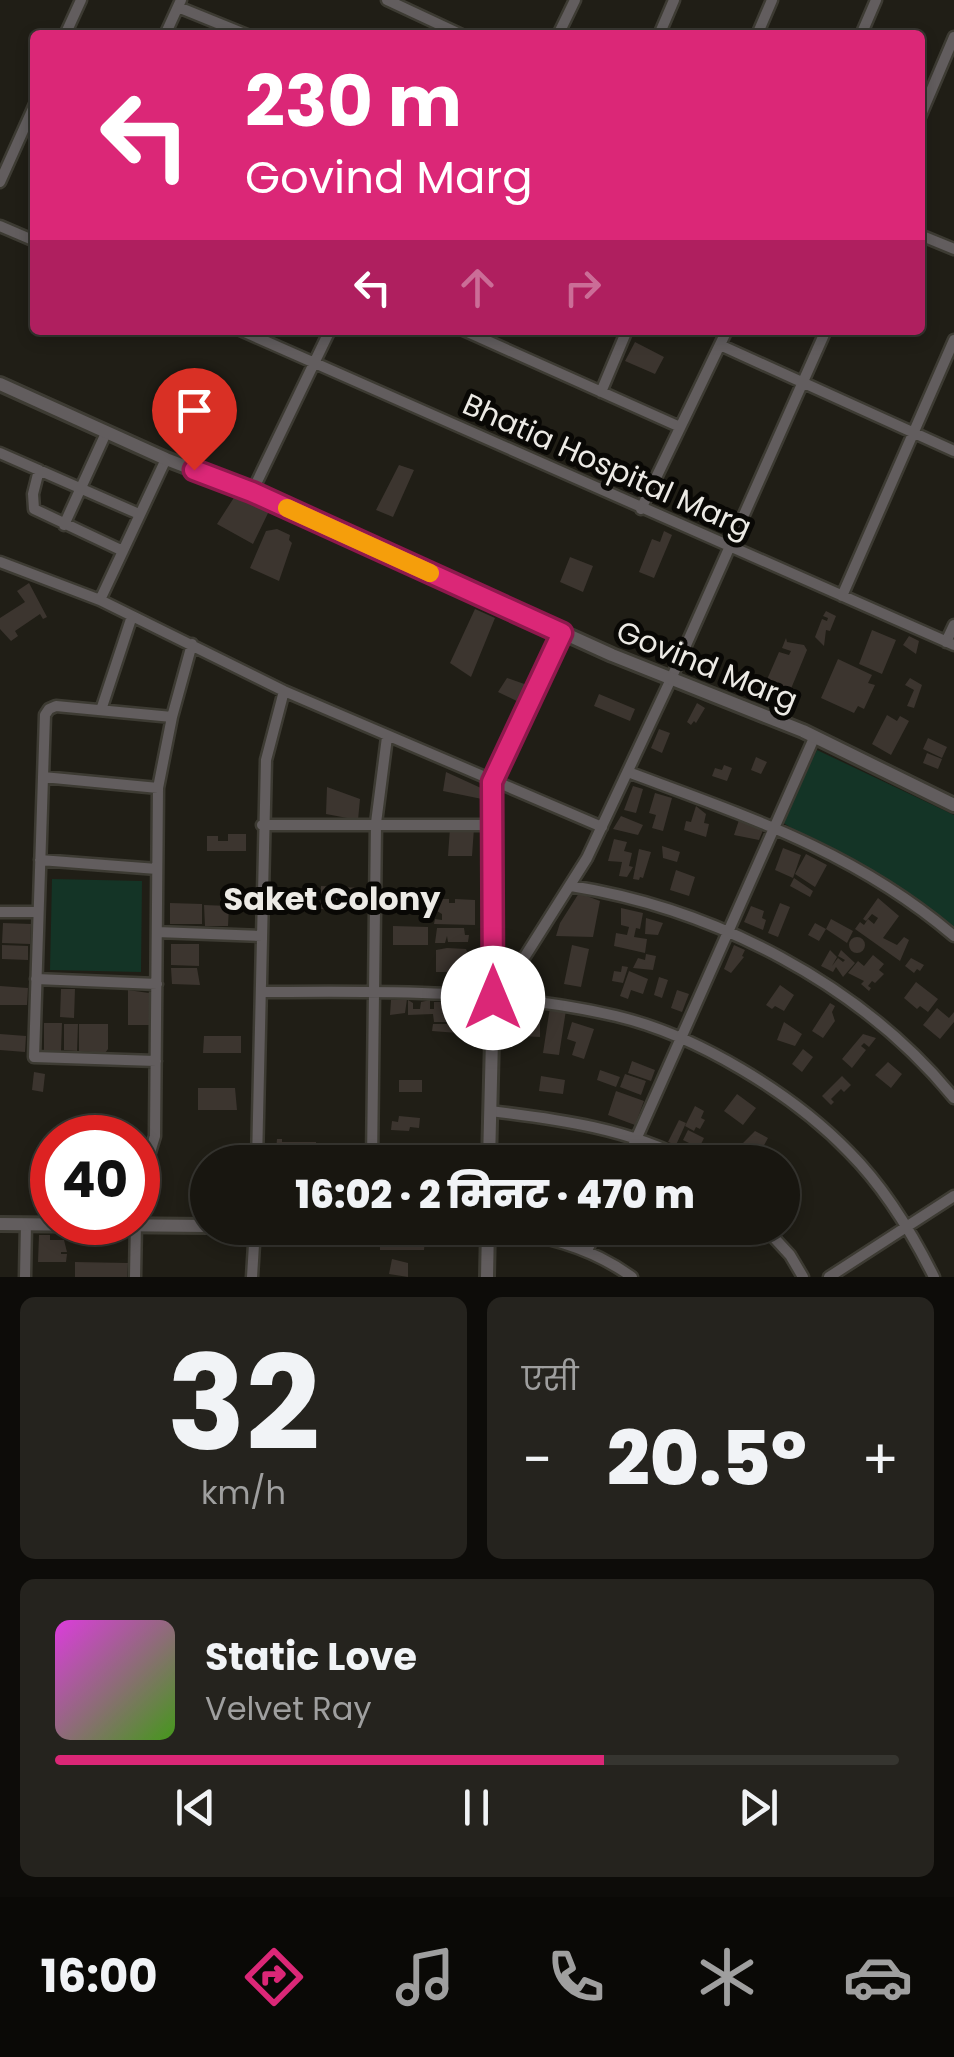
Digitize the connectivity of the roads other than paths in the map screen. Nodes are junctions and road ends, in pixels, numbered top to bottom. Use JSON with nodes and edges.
{"nodes":[{"id":1,"x":81,"y":0,"type":"edge"},
{"id":2,"x":386,"y":0,"type":"edge"},
{"id":3,"x":575,"y":0,"type":"edge"},
{"id":4,"x":674,"y":0,"type":"edge"},
{"id":5,"x":772,"y":0,"type":"edge"},
{"id":6,"x":876,"y":0,"type":"edge"},
{"id":7,"x":180,"y":4,"type":"edge"},
{"id":8,"x":67,"y":30,"type":"edge"},
{"id":9,"x":167,"y":30,"type":"edge"},
{"id":10,"x":236,"y":30,"type":"edge"},
{"id":11,"x":451,"y":30,"type":"edge"},
{"id":12,"x":560,"y":30,"type":"edge"},
{"id":13,"x":661,"y":30,"type":"edge"},
{"id":14,"x":759,"y":30,"type":"edge"},
{"id":15,"x":863,"y":30,"type":"edge"},
{"id":16,"x":954,"y":37,"type":"edge"},
{"id":17,"x":925,"y":81,"type":"edge"},
{"id":18,"x":934,"y":84,"type":"junction"},
{"id":19,"x":925,"y":105,"type":"edge"},
{"id":20,"x":30,"y":115,"type":"edge"},
{"id":21,"x":22,"y":133,"type":"junction"},
{"id":22,"x":30,"y":136,"type":"edge"},
{"id":23,"x":0,"y":182,"type":"edge"},
{"id":24,"x":0,"y":226,"type":"edge"},
{"id":25,"x":925,"y":237,"type":"edge"},
{"id":26,"x":30,"y":239,"type":"edge"},
{"id":27,"x":954,"y":249,"type":"edge"},
{"id":28,"x":251,"y":335,"type":"edge"},
{"id":29,"x":328,"y":335,"type":"edge"},
{"id":30,"x":475,"y":335,"type":"edge"},
{"id":31,"x":625,"y":335,"type":"edge"},
{"id":32,"x":725,"y":335,"type":"edge"},
{"id":33,"x":824,"y":335,"type":"edge"},
{"id":34,"x":954,"y":340,"type":"edge"},
{"id":35,"x":720,"y":345,"type":"junction"},
{"id":36,"x":314,"y":364,"type":"junction"},
{"id":37,"x":802,"y":384,"type":"junction"},
{"id":38,"x":2,"y":388,"type":"edge"},
{"id":39,"x":601,"y":392,"type":"junction"},
{"id":40,"x":680,"y":427,"type":"junction"},
{"id":41,"x":106,"y":433,"type":"junction"},
{"id":42,"x":912,"y":433,"type":"junction"},
{"id":43,"x":954,"y":451,"type":"edge"},
{"id":44,"x":0,"y":453,"type":"edge"},
{"id":45,"x":166,"y":459,"type":"junction"},
{"id":46,"x":39,"y":470,"type":"junction"},
{"id":47,"x":79,"y":487,"type":"junction"},
{"id":48,"x":252,"y":492,"type":"junction"},
{"id":49,"x":641,"y":509,"type":"junction"},
{"id":50,"x":140,"y":514,"type":"junction"},
{"id":51,"x":64,"y":525,"type":"junction"},
{"id":52,"x":728,"y":546,"type":"junction"},
{"id":53,"x":123,"y":551,"type":"junction"},
{"id":54,"x":0,"y":562,"type":"edge"},
{"id":55,"x":842,"y":596,"type":"junction"},
{"id":56,"x":100,"y":600,"type":"junction"},
{"id":57,"x":132,"y":616,"type":"junction"},
{"id":58,"x":954,"y":625,"type":"edge"},
{"id":59,"x":562,"y":633,"type":"junction"},
{"id":60,"x":192,"y":644,"type":"junction"},
{"id":61,"x":950,"y":644,"type":"edge"},
{"id":62,"x":671,"y":679,"type":"junction"},
{"id":63,"x":284,"y":691,"type":"junction"},
{"id":64,"x":100,"y":710,"type":"junction"},
{"id":65,"x":172,"y":718,"type":"junction"},
{"id":66,"x":387,"y":737,"type":"junction"},
{"id":67,"x":814,"y":738,"type":"junction"},
{"id":68,"x":628,"y":772,"type":"junction"},
{"id":69,"x":44,"y":777,"type":"junction"},
{"id":70,"x":492,"y":782,"type":"junction"},
{"id":71,"x":158,"y":788,"type":"junction"},
{"id":72,"x":954,"y":805,"type":"edge"},
{"id":73,"x":376,"y":823,"type":"junction"},
{"id":74,"x":262,"y":825,"type":"junction"},
{"id":75,"x":492,"y":826,"type":"junction"},
{"id":76,"x":774,"y":826,"type":"junction"},
{"id":77,"x":602,"y":827,"type":"junction"},
{"id":78,"x":40,"y":860,"type":"junction"},
{"id":79,"x":157,"y":869,"type":"junction"},
{"id":80,"x":571,"y":886,"type":"junction"},
{"id":81,"x":0,"y":912,"type":"edge"},
{"id":82,"x":38,"y":912,"type":"junction"},
{"id":83,"x":157,"y":932,"type":"junction"},
{"id":84,"x":729,"y":932,"type":"junction"},
{"id":85,"x":262,"y":936,"type":"junction"},
{"id":86,"x":954,"y":936,"type":"edge"},
{"id":87,"x":36,"y":979,"type":"junction"},
{"id":88,"x":157,"y":984,"type":"junction"},
{"id":89,"x":372,"y":991,"type":"junction"},
{"id":90,"x":262,"y":992,"type":"junction"},
{"id":91,"x":493,"y":998,"type":"junction"},
{"id":92,"x":681,"y":1039,"type":"junction"},
{"id":93,"x":156,"y":1061,"type":"junction"},
{"id":94,"x":954,"y":1098,"type":"edge"},
{"id":95,"x":490,"y":1111,"type":"junction"},
{"id":96,"x":155,"y":1115,"type":"edge"},
{"id":97,"x":637,"y":1138,"type":"junction"},
{"id":98,"x":257,"y":1145,"type":"edge"},
{"id":99,"x":372,"y":1145,"type":"edge"},
{"id":100,"x":489,"y":1145,"type":"edge"},
{"id":101,"x":634,"y":1145,"type":"edge"},
{"id":102,"x":653,"y":1145,"type":"edge"},
{"id":103,"x":954,"y":1196,"type":"edge"},
{"id":104,"x":0,"y":1224,"type":"edge"},
{"id":105,"x":26,"y":1224,"type":"junction"},
{"id":106,"x":30,"y":1224,"type":"edge"},
{"id":107,"x":160,"y":1225,"type":"edge"},
{"id":108,"x":190,"y":1226,"type":"edge"},
{"id":109,"x":906,"y":1227,"type":"junction"},
{"id":110,"x":136,"y":1245,"type":"edge"},
{"id":111,"x":253,"y":1245,"type":"edge"},
{"id":112,"x":488,"y":1245,"type":"edge"},
{"id":113,"x":566,"y":1245,"type":"edge"},
{"id":114,"x":589,"y":1245,"type":"edge"},
{"id":115,"x":781,"y":1245,"type":"edge"},
{"id":116,"x":586,"y":1251,"type":"junction"},
{"id":117,"x":25,"y":1277,"type":"edge"},
{"id":118,"x":135,"y":1277,"type":"edge"},
{"id":119,"x":252,"y":1277,"type":"edge"},
{"id":120,"x":487,"y":1277,"type":"edge"},
{"id":121,"x":632,"y":1277,"type":"edge"},
{"id":122,"x":803,"y":1277,"type":"edge"},
{"id":123,"x":829,"y":1277,"type":"edge"},
{"id":124,"x":934,"y":1277,"type":"edge"}],
"edges":[{"from":1,"to":8,"type":"street"},
{"from":2,"to":11,"type":"street"},
{"from":3,"to":12,"type":"street"},
{"from":4,"to":13,"type":"street"},
{"from":5,"to":14,"type":"street"},
{"from":6,"to":15,"type":"street"},
{"from":7,"to":9,"type":"street"},
{"from":7,"to":10,"type":"street"},
{"from":16,"to":18,"type":"street"},
{"from":17,"to":18,"type":"street"},
{"from":18,"to":19,"type":"street"},
{"from":20,"to":21,"type":"street"},
{"from":21,"to":22,"type":"street"},
{"from":21,"to":23,"type":"street"},
{"from":24,"to":26,"type":"street"},
{"from":25,"to":27,"type":"street"},
{"from":28,"to":36,"type":"street","name":"Bhatia Hospital Marg"},
{"from":29,"to":36,"type":"street"},
{"from":30,"to":39,"type":"street"},
{"from":31,"to":39,"type":"street"},
{"from":32,"to":35,"type":"street"},
{"from":33,"to":37,"type":"street"},
{"from":34,"to":42,"type":"street"},
{"from":35,"to":37,"type":"street"},
{"from":35,"to":40,"type":"street"},
{"from":36,"to":48,"type":"street"},
{"from":36,"to":49,"type":"street","name":"Bhatia Hospital Marg"},
{"from":37,"to":42,"type":"street"},
{"from":37,"to":52,"type":"street"},
{"from":38,"to":41,"type":"street","name":"Govind Marg"},
{"from":39,"to":40,"type":"street"},
{"from":40,"to":49,"type":"street"},
{"from":41,"to":45,"type":"street","name":"Govind Marg"},
{"from":41,"to":47,"type":"street"},
{"from":42,"to":43,"type":"street"},
{"from":42,"to":55,"type":"street"},
{"from":44,"to":46,"type":"street"},
{"from":45,"to":48,"type":"street","name":"Govind Marg"},
{"from":45,"to":50,"type":"street"},
{"from":46,"to":47,"type":"street"},
{"from":46,"to":51,"type":"street"},
{"from":47,"to":50,"type":"street"},
{"from":47,"to":51,"type":"street"},
{"from":48,"to":59,"type":"street","name":"Govind Marg"},
{"from":49,"to":52,"type":"street","name":"Bhatia Hospital Marg"},
{"from":50,"to":53,"type":"street"},
{"from":51,"to":53,"type":"street"},
{"from":52,"to":55,"type":"street","name":"Bhatia Hospital Marg"},
{"from":52,"to":62,"type":"street"},
{"from":53,"to":56,"type":"street"},
{"from":54,"to":56,"type":"street"},
{"from":55,"to":61,"type":"street","name":"Bhatia Hospital Marg"},
{"from":56,"to":57,"type":"street"},
{"from":57,"to":60,"type":"street"},
{"from":57,"to":64,"type":"street"},
{"from":58,"to":61,"type":"street"},
{"from":59,"to":62,"type":"street","name":"Govind Marg"},
{"from":59,"to":70,"type":"street"},
{"from":60,"to":63,"type":"street"},
{"from":60,"to":65,"type":"street"},
{"from":62,"to":67,"type":"street","name":"Govind Marg"},
{"from":62,"to":68,"type":"street"},
{"from":63,"to":66,"type":"street"},
{"from":63,"to":74,"type":"street"},
{"from":64,"to":65,"type":"street"},
{"from":64,"to":69,"type":"street"},
{"from":65,"to":71,"type":"street"},
{"from":66,"to":70,"type":"street"},
{"from":66,"to":73,"type":"street"},
{"from":67,"to":72,"type":"street","name":"Govind Marg"},
{"from":67,"to":76,"type":"street"},
{"from":68,"to":76,"type":"street"},
{"from":68,"to":77,"type":"street"},
{"from":69,"to":71,"type":"street"},
{"from":69,"to":78,"type":"street"},
{"from":70,"to":75,"type":"street"},
{"from":70,"to":77,"type":"street"},
{"from":71,"to":79,"type":"street"},
{"from":73,"to":74,"type":"street"},
{"from":73,"to":75,"type":"street"},
{"from":73,"to":89,"type":"street"},
{"from":74,"to":85,"type":"street"},
{"from":75,"to":91,"type":"street"},
{"from":76,"to":84,"type":"street"},
{"from":76,"to":86,"type":"street"},
{"from":77,"to":80,"type":"street"},
{"from":78,"to":79,"type":"street"},
{"from":78,"to":82,"type":"street"},
{"from":79,"to":83,"type":"street"},
{"from":80,"to":84,"type":"street"},
{"from":80,"to":91,"type":"street"},
{"from":81,"to":82,"type":"street"},
{"from":82,"to":87,"type":"street"},
{"from":83,"to":85,"type":"street"},
{"from":83,"to":88,"type":"street"},
{"from":84,"to":92,"type":"street"},
{"from":84,"to":94,"type":"street"},
{"from":85,"to":90,"type":"street"},
{"from":87,"to":88,"type":"street"},
{"from":87,"to":93,"type":"street"},
{"from":88,"to":93,"type":"street"},
{"from":89,"to":90,"type":"street"},
{"from":89,"to":91,"type":"street"},
{"from":89,"to":99,"type":"street"},
{"from":90,"to":98,"type":"street"},
{"from":91,"to":92,"type":"street"},
{"from":91,"to":95,"type":"street"},
{"from":92,"to":97,"type":"street"},
{"from":92,"to":109,"type":"street"},
{"from":93,"to":96,"type":"street"},
{"from":95,"to":97,"type":"street"},
{"from":95,"to":100,"type":"street"},
{"from":97,"to":101,"type":"street"},
{"from":97,"to":102,"type":"street"},
{"from":103,"to":109,"type":"street"},
{"from":104,"to":105,"type":"street"},
{"from":105,"to":106,"type":"street"},
{"from":105,"to":117,"type":"street"},
{"from":107,"to":108,"type":"street"},
{"from":109,"to":123,"type":"street"},
{"from":109,"to":124,"type":"street"},
{"from":110,"to":118,"type":"street"},
{"from":111,"to":119,"type":"street"},
{"from":112,"to":120,"type":"street"},
{"from":113,"to":116,"type":"street"},
{"from":114,"to":116,"type":"street"},
{"from":115,"to":122,"type":"street"},
{"from":116,"to":121,"type":"street"}]}
